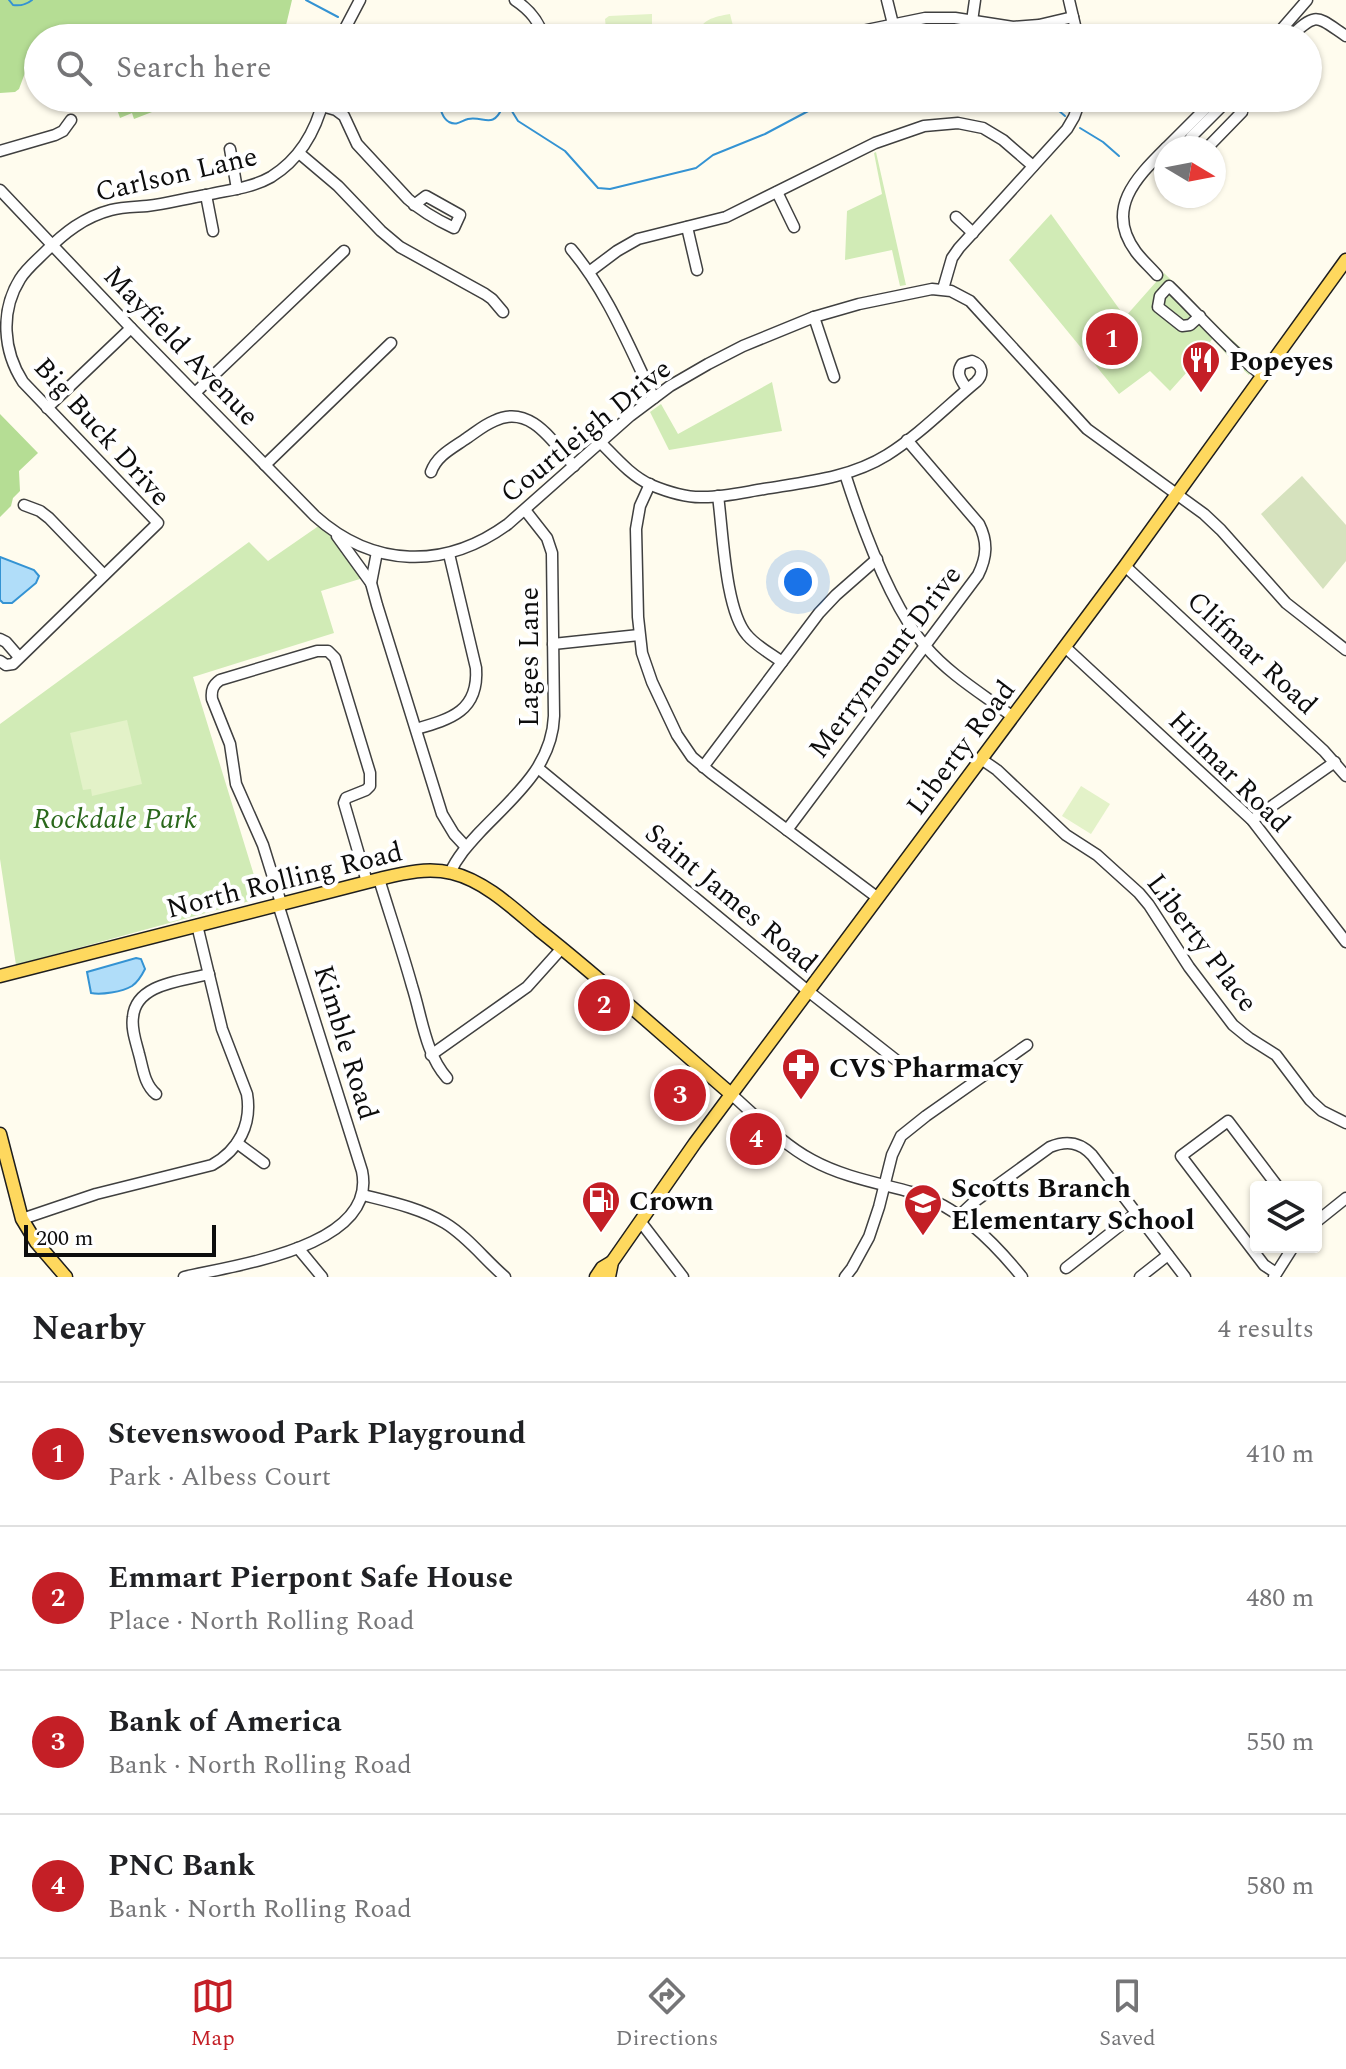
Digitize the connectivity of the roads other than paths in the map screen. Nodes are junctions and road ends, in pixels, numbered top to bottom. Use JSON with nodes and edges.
{"nodes":[{"id":1,"x":360,"y":0,"type":"edge"},
{"id":2,"x":515,"y":0,"type":"edge"},
{"id":3,"x":887,"y":0,"type":"edge"},
{"id":4,"x":975,"y":0,"type":"edge"},
{"id":5,"x":1069,"y":0,"type":"edge"},
{"id":6,"x":1307,"y":0,"type":"edge"},
{"id":7,"x":1073,"y":17,"type":"junction"},
{"id":8,"x":972,"y":21,"type":"junction"},
{"id":9,"x":347,"y":24,"type":"edge"},
{"id":10,"x":539,"y":24,"type":"edge"},
{"id":11,"x":893,"y":24,"type":"joint"},
{"id":12,"x":992,"y":24,"type":"edge"},
{"id":13,"x":1038,"y":24,"type":"edge"},
{"id":14,"x":1075,"y":24,"type":"edge"},
{"id":15,"x":1286,"y":24,"type":"edge"},
{"id":16,"x":1303,"y":24,"type":"edge"},
{"id":17,"x":1346,"y":36,"type":"edge"},
{"id":18,"x":320,"y":112,"type":"edge"},
{"id":19,"x":339,"y":112,"type":"edge"},
{"id":20,"x":1076,"y":112,"type":"edge"},
{"id":21,"x":1202,"y":112,"type":"edge"},
{"id":22,"x":1216,"y":112,"type":"edge"},
{"id":23,"x":1242,"y":112,"type":"edge"},
{"id":24,"x":71,"y":120,"type":"dead end"},
{"id":25,"x":1178,"y":136,"type":"edge"},
{"id":26,"x":1192,"y":136,"type":"edge"},
{"id":27,"x":1219,"y":136,"type":"edge"},
{"id":28,"x":230,"y":149,"type":"dead end"},
{"id":29,"x":0,"y":151,"type":"edge"},
{"id":30,"x":299,"y":153,"type":"junction"},
{"id":31,"x":1154,"y":160,"type":"edge"},
{"id":32,"x":1033,"y":166,"type":"junction"},
{"id":33,"x":237,"y":189,"type":"junction"},
{"id":34,"x":0,"y":190,"type":"edge"},
{"id":35,"x":777,"y":192,"type":"junction"},
{"id":36,"x":206,"y":195,"type":"junction"},
{"id":37,"x":414,"y":205,"type":"dead end"},
{"id":38,"x":956,"y":217,"type":"dead end"},
{"id":39,"x":687,"y":227,"type":"junction"},
{"id":40,"x":794,"y":227,"type":"dead end"},
{"id":41,"x":213,"y":231,"type":"dead end"},
{"id":42,"x":973,"y":233,"type":"junction"},
{"id":43,"x":52,"y":245,"type":"junction"},
{"id":44,"x":571,"y":249,"type":"dead end"},
{"id":45,"x":344,"y":251,"type":"dead end"},
{"id":46,"x":1346,"y":260,"type":"edge"},
{"id":47,"x":697,"y":270,"type":"dead end"},
{"id":48,"x":589,"y":272,"type":"junction"},
{"id":49,"x":1157,"y":275,"type":"dead end"},
{"id":50,"x":943,"y":289,"type":"junction"},
{"id":51,"x":503,"y":312,"type":"dead end"},
{"id":52,"x":1200,"y":316,"type":"junction"},
{"id":53,"x":814,"y":317,"type":"junction"},
{"id":54,"x":131,"y":328,"type":"junction"},
{"id":55,"x":391,"y":343,"type":"dead end"},
{"id":56,"x":1263,"y":376,"type":"junction"},
{"id":57,"x":834,"y":377,"type":"dead end"},
{"id":58,"x":967,"y":389,"type":"dead end"},
{"id":59,"x":195,"y":393,"type":"junction"},
{"id":60,"x":654,"y":398,"type":"junction"},
{"id":61,"x":47,"y":408,"type":"junction"},
{"id":62,"x":907,"y":440,"type":"junction"},
{"id":63,"x":600,"y":442,"type":"junction"},
{"id":64,"x":265,"y":465,"type":"junction"},
{"id":65,"x":574,"y":466,"type":"junction"},
{"id":66,"x":431,"y":472,"type":"dead end"},
{"id":67,"x":845,"y":474,"type":"junction"},
{"id":68,"x":650,"y":484,"type":"junction"},
{"id":69,"x":1177,"y":494,"type":"junction"},
{"id":70,"x":718,"y":496,"type":"junction"},
{"id":71,"x":24,"y":505,"type":"dead end"},
{"id":72,"x":525,"y":510,"type":"junction"},
{"id":73,"x":333,"y":532,"type":"junction"},
{"id":74,"x":377,"y":552,"type":"junction"},
{"id":75,"x":449,"y":554,"type":"junction"},
{"id":76,"x":877,"y":559,"type":"junction"},
{"id":77,"x":1125,"y":566,"type":"junction"},
{"id":78,"x":104,"y":575,"type":"junction"},
{"id":79,"x":371,"y":583,"type":"junction"},
{"id":80,"x":639,"y":635,"type":"junction"},
{"id":81,"x":0,"y":639,"type":"edge"},
{"id":82,"x":553,"y":644,"type":"junction"},
{"id":83,"x":925,"y":646,"type":"junction"},
{"id":84,"x":1065,"y":647,"type":"junction"},
{"id":85,"x":1346,"y":650,"type":"edge"},
{"id":86,"x":19,"y":657,"type":"junction"},
{"id":87,"x":0,"y":661,"type":"edge"},
{"id":88,"x":782,"y":662,"type":"junction"},
{"id":89,"x":1013,"y":717,"type":"junction"},
{"id":90,"x":416,"y":729,"type":"junction"},
{"id":91,"x":981,"y":759,"type":"junction"},
{"id":92,"x":1335,"y":762,"type":"junction"},
{"id":93,"x":703,"y":767,"type":"junction"},
{"id":94,"x":538,"y":768,"type":"junction"},
{"id":95,"x":1346,"y":776,"type":"edge"},
{"id":96,"x":1252,"y":820,"type":"junction"},
{"id":97,"x":787,"y":830,"type":"junction"},
{"id":98,"x":466,"y":847,"type":"junction"},
{"id":99,"x":450,"y":873,"type":"junction"},
{"id":100,"x":373,"y":880,"type":"junction"},
{"id":101,"x":878,"y":898,"type":"junction"},
{"id":102,"x":280,"y":904,"type":"junction"},
{"id":103,"x":197,"y":925,"type":"junction"},
{"id":104,"x":1346,"y":942,"type":"edge"},
{"id":105,"x":562,"y":948,"type":"junction"},
{"id":106,"x":209,"y":974,"type":"junction"},
{"id":107,"x":0,"y":976,"type":"edge"},
{"id":108,"x":808,"y":991,"type":"junction"},
{"id":109,"x":1027,"y":1045,"type":"dead end"},
{"id":110,"x":431,"y":1055,"type":"junction"},
{"id":111,"x":896,"y":1060,"type":"dead end"},
{"id":112,"x":447,"y":1078,"type":"dead end"},
{"id":113,"x":156,"y":1094,"type":"dead end"},
{"id":114,"x":731,"y":1094,"type":"junction"},
{"id":115,"x":1346,"y":1123,"type":"edge"},
{"id":116,"x":0,"y":1134,"type":"edge"},
{"id":117,"x":237,"y":1143,"type":"junction"},
{"id":118,"x":264,"y":1163,"type":"dead end"},
{"id":119,"x":1273,"y":1181,"type":"edge"},
{"id":120,"x":884,"y":1185,"type":"junction"},
{"id":121,"x":363,"y":1195,"type":"junction"},
{"id":122,"x":1346,"y":1198,"type":"edge"},
{"id":123,"x":1136,"y":1213,"type":"junction"},
{"id":124,"x":960,"y":1215,"type":"junction"},
{"id":125,"x":1322,"y":1217,"type":"edge"},
{"id":126,"x":22,"y":1219,"type":"junction"},
{"id":127,"x":640,"y":1221,"type":"junction"},
{"id":128,"x":1250,"y":1247,"type":"edge"},
{"id":129,"x":298,"y":1248,"type":"junction"},
{"id":130,"x":1255,"y":1253,"type":"edge"},
{"id":131,"x":1289,"y":1253,"type":"edge"},
{"id":132,"x":1168,"y":1255,"type":"junction"},
{"id":133,"x":612,"y":1262,"type":"junction"},
{"id":134,"x":1066,"y":1268,"type":"dead end"},
{"id":135,"x":199,"y":1275,"type":"edge"},
{"id":136,"x":1275,"y":1275,"type":"edge"},
{"id":137,"x":66,"y":1277,"type":"edge"},
{"id":138,"x":184,"y":1277,"type":"edge"},
{"id":139,"x":322,"y":1277,"type":"edge"},
{"id":140,"x":505,"y":1277,"type":"edge"},
{"id":141,"x":596,"y":1277,"type":"edge"},
{"id":142,"x":609,"y":1277,"type":"edge"},
{"id":143,"x":683,"y":1277,"type":"edge"},
{"id":144,"x":845,"y":1277,"type":"edge"},
{"id":145,"x":1022,"y":1277,"type":"edge"},
{"id":146,"x":1140,"y":1277,"type":"edge"},
{"id":147,"x":1185,"y":1277,"type":"edge"}],
"edges":[{"from":1,"to":9,"type":"street"},
{"from":2,"to":10,"type":"street"},
{"from":3,"to":11,"type":"street"},
{"from":4,"to":8,"type":"street"},
{"from":5,"to":7,"type":"street"},
{"from":6,"to":15,"type":"street"},
{"from":7,"to":13,"type":"street"},
{"from":7,"to":14,"type":"street"},
{"from":8,"to":11,"type":"street"},
{"from":8,"to":12,"type":"street"},
{"from":16,"to":17,"type":"street"},
{"from":18,"to":30,"type":"street","name":"Carlson Lane"},
{"from":19,"to":37,"type":"street"},
{"from":20,"to":32,"type":"street"},
{"from":21,"to":25,"type":"street"},
{"from":22,"to":26,"type":"street"},
{"from":23,"to":27,"type":"street"},
{"from":24,"to":29,"type":"street"},
{"from":28,"to":33,"type":"street"},
{"from":30,"to":33,"type":"street","name":"Carlson Lane"},
{"from":30,"to":51,"type":"street"},
{"from":31,"to":49,"type":"street"},
{"from":32,"to":35,"type":"street"},
{"from":32,"to":42,"type":"street"},
{"from":33,"to":36,"type":"street","name":"Carlson Lane"},
{"from":34,"to":43,"type":"street","name":"Mayfield Avenue"},
{"from":35,"to":39,"type":"street"},
{"from":35,"to":40,"type":"street"},
{"from":36,"to":41,"type":"street"},
{"from":36,"to":43,"type":"street","name":"Carlson Lane"},
{"from":38,"to":42,"type":"street"},
{"from":39,"to":47,"type":"street"},
{"from":39,"to":48,"type":"street"},
{"from":42,"to":50,"type":"street"},
{"from":43,"to":54,"type":"street","name":"Mayfield Avenue"},
{"from":43,"to":61,"type":"street","name":"Big Buck Drive"},
{"from":44,"to":48,"type":"street"},
{"from":45,"to":59,"type":"street"},
{"from":46,"to":56,"type":"main road","name":"Liberty Road"},
{"from":48,"to":60,"type":"street"},
{"from":50,"to":53,"type":"street","name":"Courtleigh Drive"},
{"from":50,"to":69,"type":"street"},
{"from":52,"to":52,"type":"street"},
{"from":52,"to":56,"type":"street"},
{"from":53,"to":57,"type":"street"},
{"from":53,"to":60,"type":"street","name":"Courtleigh Drive"},
{"from":54,"to":59,"type":"street","name":"Mayfield Avenue"},
{"from":54,"to":61,"type":"street"},
{"from":55,"to":64,"type":"street"},
{"from":56,"to":69,"type":"main road","name":"Liberty Road"},
{"from":58,"to":62,"type":"street"},
{"from":59,"to":64,"type":"street","name":"Mayfield Avenue"},
{"from":60,"to":63,"type":"street","name":"Courtleigh Drive"},
{"from":61,"to":78,"type":"street","name":"Big Buck Drive"},
{"from":62,"to":67,"type":"street"},
{"from":62,"to":83,"type":"street","name":"Merrymount Drive"},
{"from":63,"to":65,"type":"street","name":"Courtleigh Drive"},
{"from":63,"to":68,"type":"street"},
{"from":64,"to":73,"type":"street","name":"Mayfield Avenue"},
{"from":65,"to":66,"type":"street"},
{"from":65,"to":72,"type":"street","name":"Courtleigh Drive"},
{"from":67,"to":70,"type":"street"},
{"from":67,"to":76,"type":"street"},
{"from":68,"to":70,"type":"street"},
{"from":68,"to":80,"type":"street"},
{"from":69,"to":77,"type":"main road","name":"Liberty Road"},
{"from":69,"to":85,"type":"street"},
{"from":70,"to":88,"type":"street"},
{"from":71,"to":78,"type":"street"},
{"from":72,"to":75,"type":"street","name":"Courtleigh Drive"},
{"from":72,"to":82,"type":"street","name":"Lages Lane"},
{"from":73,"to":74,"type":"street","name":"Mayfield Avenue"},
{"from":73,"to":79,"type":"street","name":"Mayfield Avenue"},
{"from":74,"to":75,"type":"street","name":"Courtleigh Drive"},
{"from":74,"to":79,"type":"street","name":"Mayfield Avenue"},
{"from":75,"to":90,"type":"street"},
{"from":76,"to":83,"type":"street"},
{"from":76,"to":88,"type":"street"},
{"from":77,"to":84,"type":"main road","name":"Liberty Road"},
{"from":77,"to":92,"type":"street","name":"Clifmar Road"},
{"from":78,"to":86,"type":"street","name":"Big Buck Drive"},
{"from":79,"to":90,"type":"street","name":"Mayfield Avenue"},
{"from":80,"to":82,"type":"street"},
{"from":80,"to":93,"type":"street"},
{"from":81,"to":86,"type":"street"},
{"from":82,"to":94,"type":"street","name":"Lages Lane"},
{"from":83,"to":89,"type":"street"},
{"from":83,"to":97,"type":"street","name":"Merrymount Drive"},
{"from":84,"to":89,"type":"main road","name":"Liberty Road"},
{"from":84,"to":96,"type":"street","name":"Hilmar Road"},
{"from":86,"to":87,"type":"street"},
{"from":88,"to":93,"type":"street"},
{"from":89,"to":91,"type":"main road","name":"Liberty Road"},
{"from":90,"to":98,"type":"street","name":"Mayfield Avenue"},
{"from":91,"to":101,"type":"main road","name":"Liberty Road"},
{"from":91,"to":115,"type":"street","name":"Liberty Place"},
{"from":92,"to":95,"type":"street","name":"Clifmar Road"},
{"from":92,"to":96,"type":"street"},
{"from":93,"to":97,"type":"street"},
{"from":94,"to":98,"type":"street","name":"Lages Lane"},
{"from":94,"to":108,"type":"street","name":"Saint James Road"},
{"from":96,"to":104,"type":"street","name":"Hilmar Road"},
{"from":97,"to":101,"type":"street"},
{"from":98,"to":99,"type":"street","name":"Lages Lane"},
{"from":99,"to":100,"type":"main road","name":"North Rolling Road"},
{"from":99,"to":105,"type":"main road","name":"North Rolling Road"},
{"from":100,"to":102,"type":"main road","name":"North Rolling Road"},
{"from":100,"to":102,"type":"street","name":"Kimble Road"},
{"from":100,"to":110,"type":"street"},
{"from":101,"to":108,"type":"main road","name":"Liberty Road"},
{"from":102,"to":103,"type":"main road","name":"North Rolling Road"},
{"from":102,"to":121,"type":"street","name":"Kimble Road"},
{"from":103,"to":106,"type":"street"},
{"from":103,"to":107,"type":"main road","name":"North Rolling Road"},
{"from":105,"to":110,"type":"street"},
{"from":105,"to":114,"type":"main road","name":"North Rolling Road"},
{"from":106,"to":113,"type":"street"},
{"from":106,"to":117,"type":"street"},
{"from":108,"to":111,"type":"street","name":"Saint James Road"},
{"from":108,"to":114,"type":"main road","name":"Liberty Road"},
{"from":109,"to":120,"type":"street"},
{"from":110,"to":112,"type":"street"},
{"from":114,"to":120,"type":"street","name":"North Rolling Road"},
{"from":114,"to":127,"type":"main road","name":"Liberty Road"},
{"from":116,"to":126,"type":"main road"},
{"from":117,"to":118,"type":"street"},
{"from":117,"to":126,"type":"street"},
{"from":119,"to":128,"type":"street"},
{"from":120,"to":124,"type":"street","name":"North Rolling Road"},
{"from":120,"to":144,"type":"street"},
{"from":121,"to":129,"type":"street"},
{"from":121,"to":140,"type":"street"},
{"from":122,"to":125,"type":"street"},
{"from":123,"to":124,"type":"street"},
{"from":123,"to":132,"type":"street"},
{"from":123,"to":134,"type":"street"},
{"from":124,"to":145,"type":"street","name":"North Rolling Road"},
{"from":126,"to":137,"type":"main road"},
{"from":127,"to":133,"type":"main road","name":"Liberty Road"},
{"from":127,"to":143,"type":"street"},
{"from":129,"to":135,"type":"street"},
{"from":129,"to":139,"type":"street"},
{"from":130,"to":136,"type":"street"},
{"from":131,"to":136,"type":"street"},
{"from":132,"to":146,"type":"street"},
{"from":132,"to":147,"type":"street"},
{"from":133,"to":141,"type":"main road","name":"Liberty Road"},
{"from":133,"to":142,"type":"main road","name":"Liberty Road"},
{"from":135,"to":138,"type":"street"}]}
